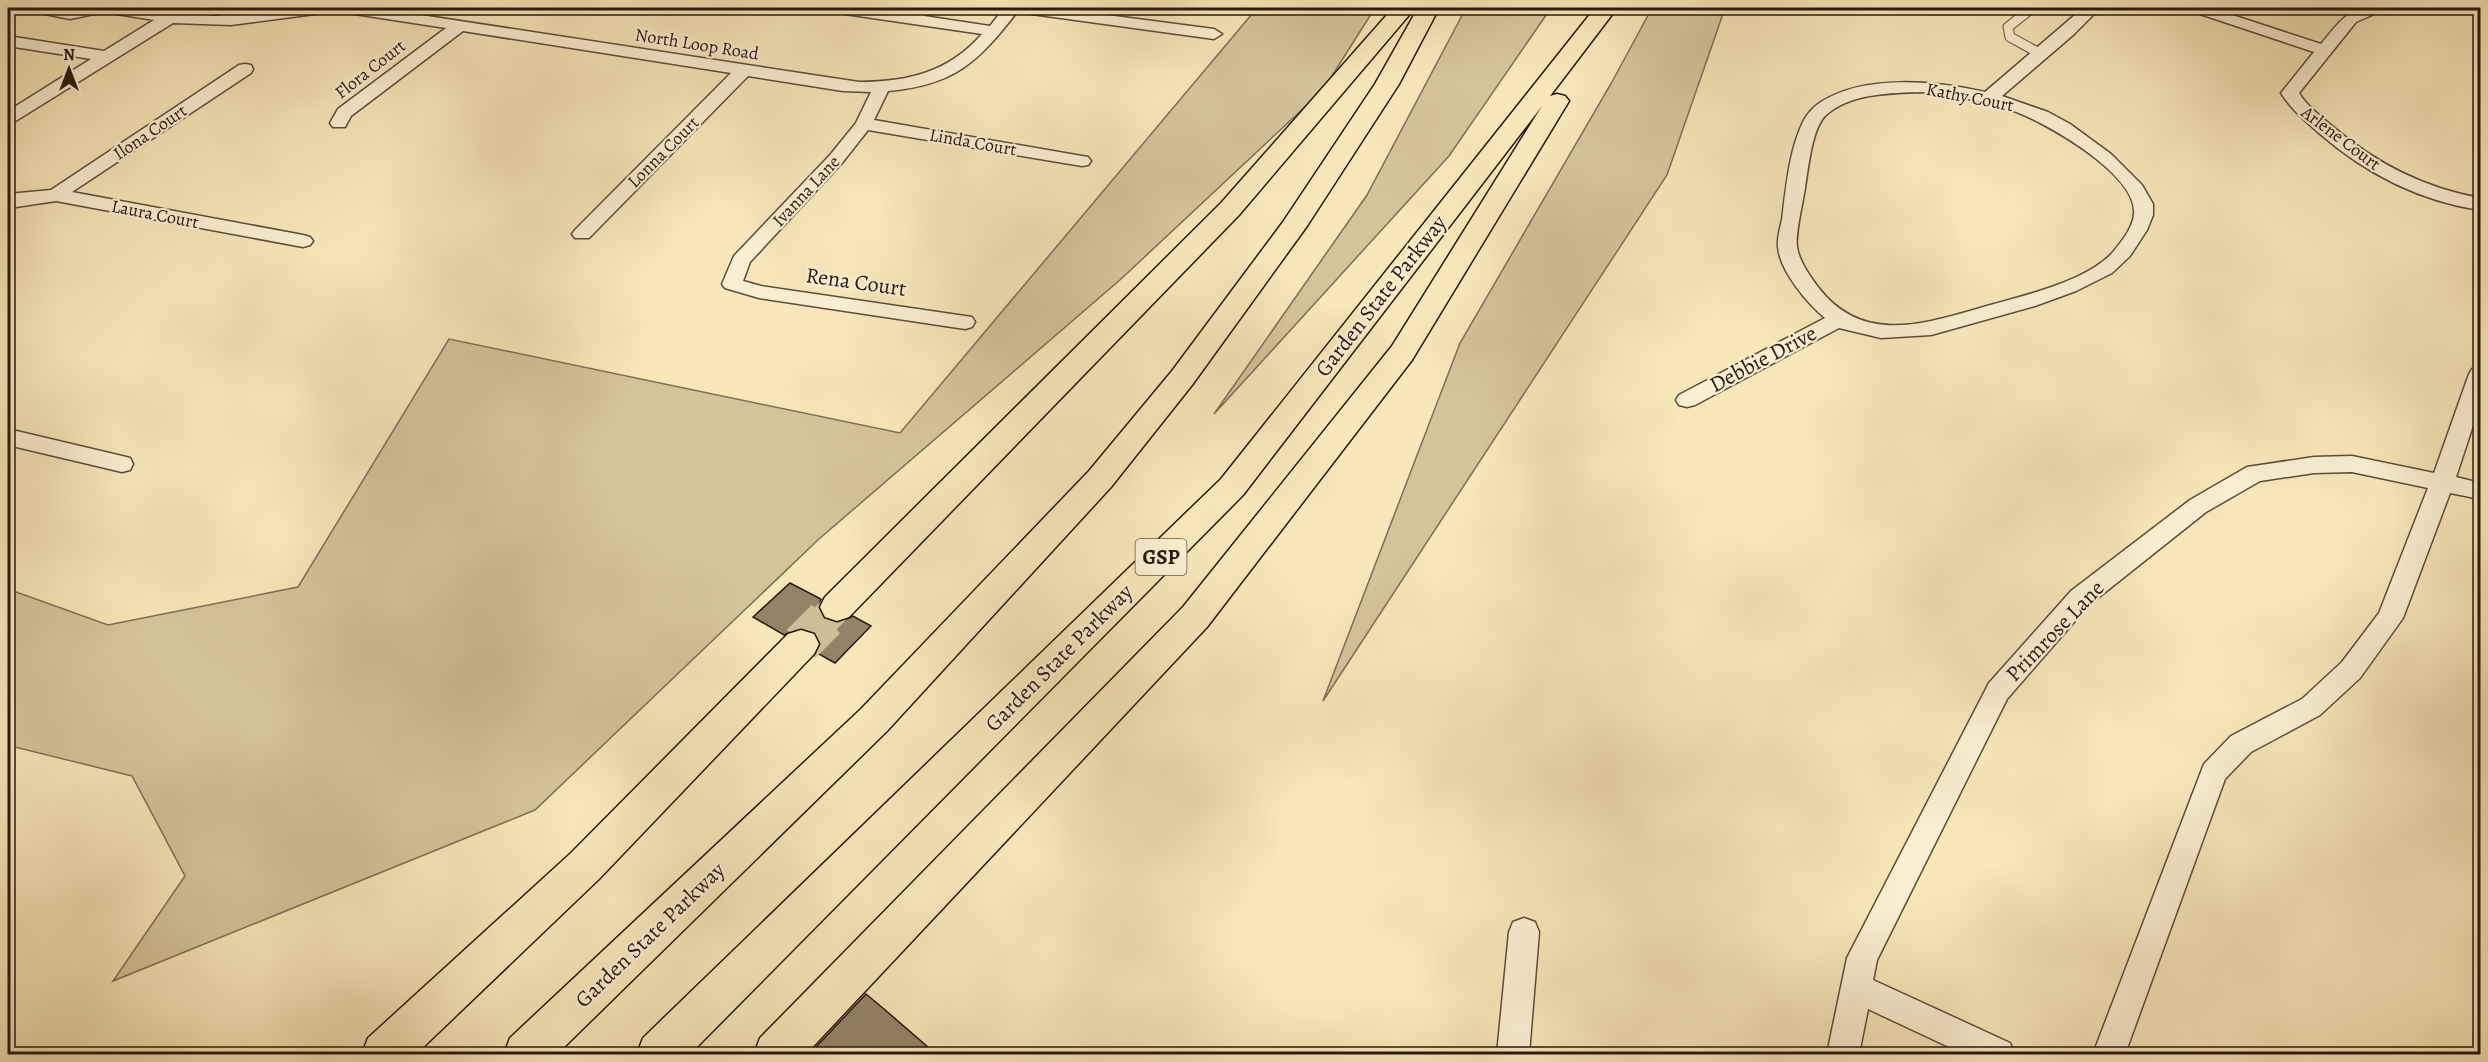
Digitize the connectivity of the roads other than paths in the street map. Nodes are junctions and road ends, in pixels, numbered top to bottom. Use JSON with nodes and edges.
{"nodes":[{"id":1,"x":35,"y":8,"type":"edge"},
{"id":2,"x":101,"y":8,"type":"edge"},
{"id":3,"x":106,"y":8,"type":"edge"},
{"id":4,"x":322,"y":8,"type":"edge"},
{"id":5,"x":348,"y":8,"type":"edge"},
{"id":6,"x":838,"y":8,"type":"edge"},
{"id":7,"x":1012,"y":8,"type":"edge"},
{"id":8,"x":1021,"y":8,"type":"edge"},
{"id":9,"x":1404,"y":8,"type":"edge"},
{"id":10,"x":1428,"y":8,"type":"edge"},
{"id":11,"x":1606,"y":8,"type":"edge"},
{"id":12,"x":1614,"y":8,"type":"edge"},
{"id":13,"x":2032,"y":8,"type":"edge"},
{"id":14,"x":2092,"y":8,"type":"edge"},
{"id":15,"x":2197,"y":8,"type":"edge"},
{"id":16,"x":2375,"y":8,"type":"edge"},
{"id":17,"x":917,"y":13,"type":"edge"},
{"id":18,"x":169,"y":18,"type":"junction"},
{"id":19,"x":458,"y":27,"type":"junction"},
{"id":20,"x":992,"y":31,"type":"junction"},
{"id":21,"x":1214,"y":34,"type":"dead end"},
{"id":22,"x":8,"y":41,"type":"edge"},
{"id":23,"x":2323,"y":50,"type":"junction"},
{"id":24,"x":2040,"y":54,"type":"junction"},
{"id":25,"x":104,"y":56,"type":"junction"},
{"id":26,"x":245,"y":69,"type":"dead end"},
{"id":27,"x":743,"y":71,"type":"junction"},
{"id":28,"x":881,"y":89,"type":"junction"},
{"id":29,"x":1989,"y":98,"type":"junction"},
{"id":30,"x":8,"y":118,"type":"edge"},
{"id":31,"x":339,"y":123,"type":"dead end"},
{"id":32,"x":864,"y":124,"type":"junction"},
{"id":33,"x":1082,"y":161,"type":"dead end"},
{"id":34,"x":56,"y":195,"type":"junction"},
{"id":35,"x":8,"y":200,"type":"edge"},
{"id":36,"x":2481,"y":204,"type":"edge"},
{"id":37,"x":582,"y":234,"type":"dead end"},
{"id":38,"x":303,"y":242,"type":"dead end"},
{"id":39,"x":741,"y":286,"type":"joint"},
{"id":40,"x":1839,"y":319,"type":"junction"},
{"id":41,"x":966,"y":322,"type":"dead end"},
{"id":42,"x":2481,"y":374,"type":"edge"},
{"id":43,"x":1687,"y":400,"type":"dead end"},
{"id":44,"x":8,"y":437,"type":"edge"},
{"id":45,"x":122,"y":464,"type":"dead end"},
{"id":46,"x":2443,"y":481,"type":"junction"},
{"id":47,"x":2481,"y":491,"type":"edge"},
{"id":48,"x":837,"y":608,"type":"tunnel mouth"},
{"id":49,"x":801,"y":644,"type":"tunnel mouth"},
{"id":50,"x":1524,"y":932,"type":"dead end"},
{"id":51,"x":1856,"y":988,"type":"junction"},
{"id":52,"x":384,"y":1054,"type":"edge"},
{"id":53,"x":526,"y":1054,"type":"edge"},
{"id":54,"x":658,"y":1054,"type":"edge"},
{"id":55,"x":776,"y":1054,"type":"edge"},
{"id":56,"x":1513,"y":1054,"type":"edge"},
{"id":57,"x":1843,"y":1054,"type":"edge"},
{"id":58,"x":1999,"y":1054,"type":"edge"},
{"id":59,"x":2109,"y":1054,"type":"edge"}],
"edges":[{"from":1,"to":2,"type":"street"},
{"from":3,"to":18,"type":"street"},
{"from":4,"to":18,"type":"street"},
{"from":5,"to":19,"type":"street","name":"North Loop Road"},
{"from":6,"to":17,"type":"street"},
{"from":7,"to":20,"type":"street","name":"North Loop Road"},
{"from":8,"to":21,"type":"street"},
{"from":9,"to":48,"type":"highway"},
{"from":10,"to":53,"type":"highway","name":"Garden State Parkway"},
{"from":11,"to":54,"type":"highway","name":"Garden State Parkway","number":"GSP"},
{"from":12,"to":55,"type":"highway"},
{"from":13,"to":24,"type":"lane"},
{"from":14,"to":24,"type":"street"},
{"from":15,"to":23,"type":"street"},
{"from":16,"to":23,"type":"street","name":"Arlene Court"},
{"from":17,"to":20,"type":"street"},
{"from":18,"to":25,"type":"street"},
{"from":19,"to":27,"type":"street","name":"North Loop Road"},
{"from":19,"to":31,"type":"street","name":"Flora Court"},
{"from":20,"to":28,"type":"street","name":"North Loop Road"},
{"from":22,"to":25,"type":"street"},
{"from":23,"to":36,"type":"street","name":"Arlene Court"},
{"from":24,"to":29,"type":"street"},
{"from":25,"to":30,"type":"street"},
{"from":26,"to":34,"type":"street","name":"Ilona Court"},
{"from":27,"to":28,"type":"street","name":"North Loop Road"},
{"from":27,"to":37,"type":"street","name":"Lonna Court"},
{"from":28,"to":32,"type":"street","name":"Ivanna Lane"},
{"from":29,"to":40,"type":"street","name":"Kathy Court"},
{"from":29,"to":40,"type":"street","name":"Kathy Court"},
{"from":32,"to":33,"type":"street","name":"Linda Court"},
{"from":32,"to":39,"type":"street","name":"Ivanna Lane"},
{"from":34,"to":35,"type":"street","name":"Laura Court"},
{"from":34,"to":38,"type":"street","name":"Laura Court"},
{"from":39,"to":41,"type":"street","name":"Rena Court"},
{"from":40,"to":43,"type":"street","name":"Debbie Drive"},
{"from":42,"to":46,"type":"street"},
{"from":44,"to":45,"type":"street"},
{"from":46,"to":47,"type":"street","name":"Primrose Lane"},
{"from":46,"to":51,"type":"street","name":"Primrose Lane"},
{"from":46,"to":59,"type":"street"},
{"from":49,"to":52,"type":"highway"},
{"from":50,"to":56,"type":"street"},
{"from":51,"to":57,"type":"street","name":"Primrose Lane"},
{"from":51,"to":58,"type":"street"}]}
